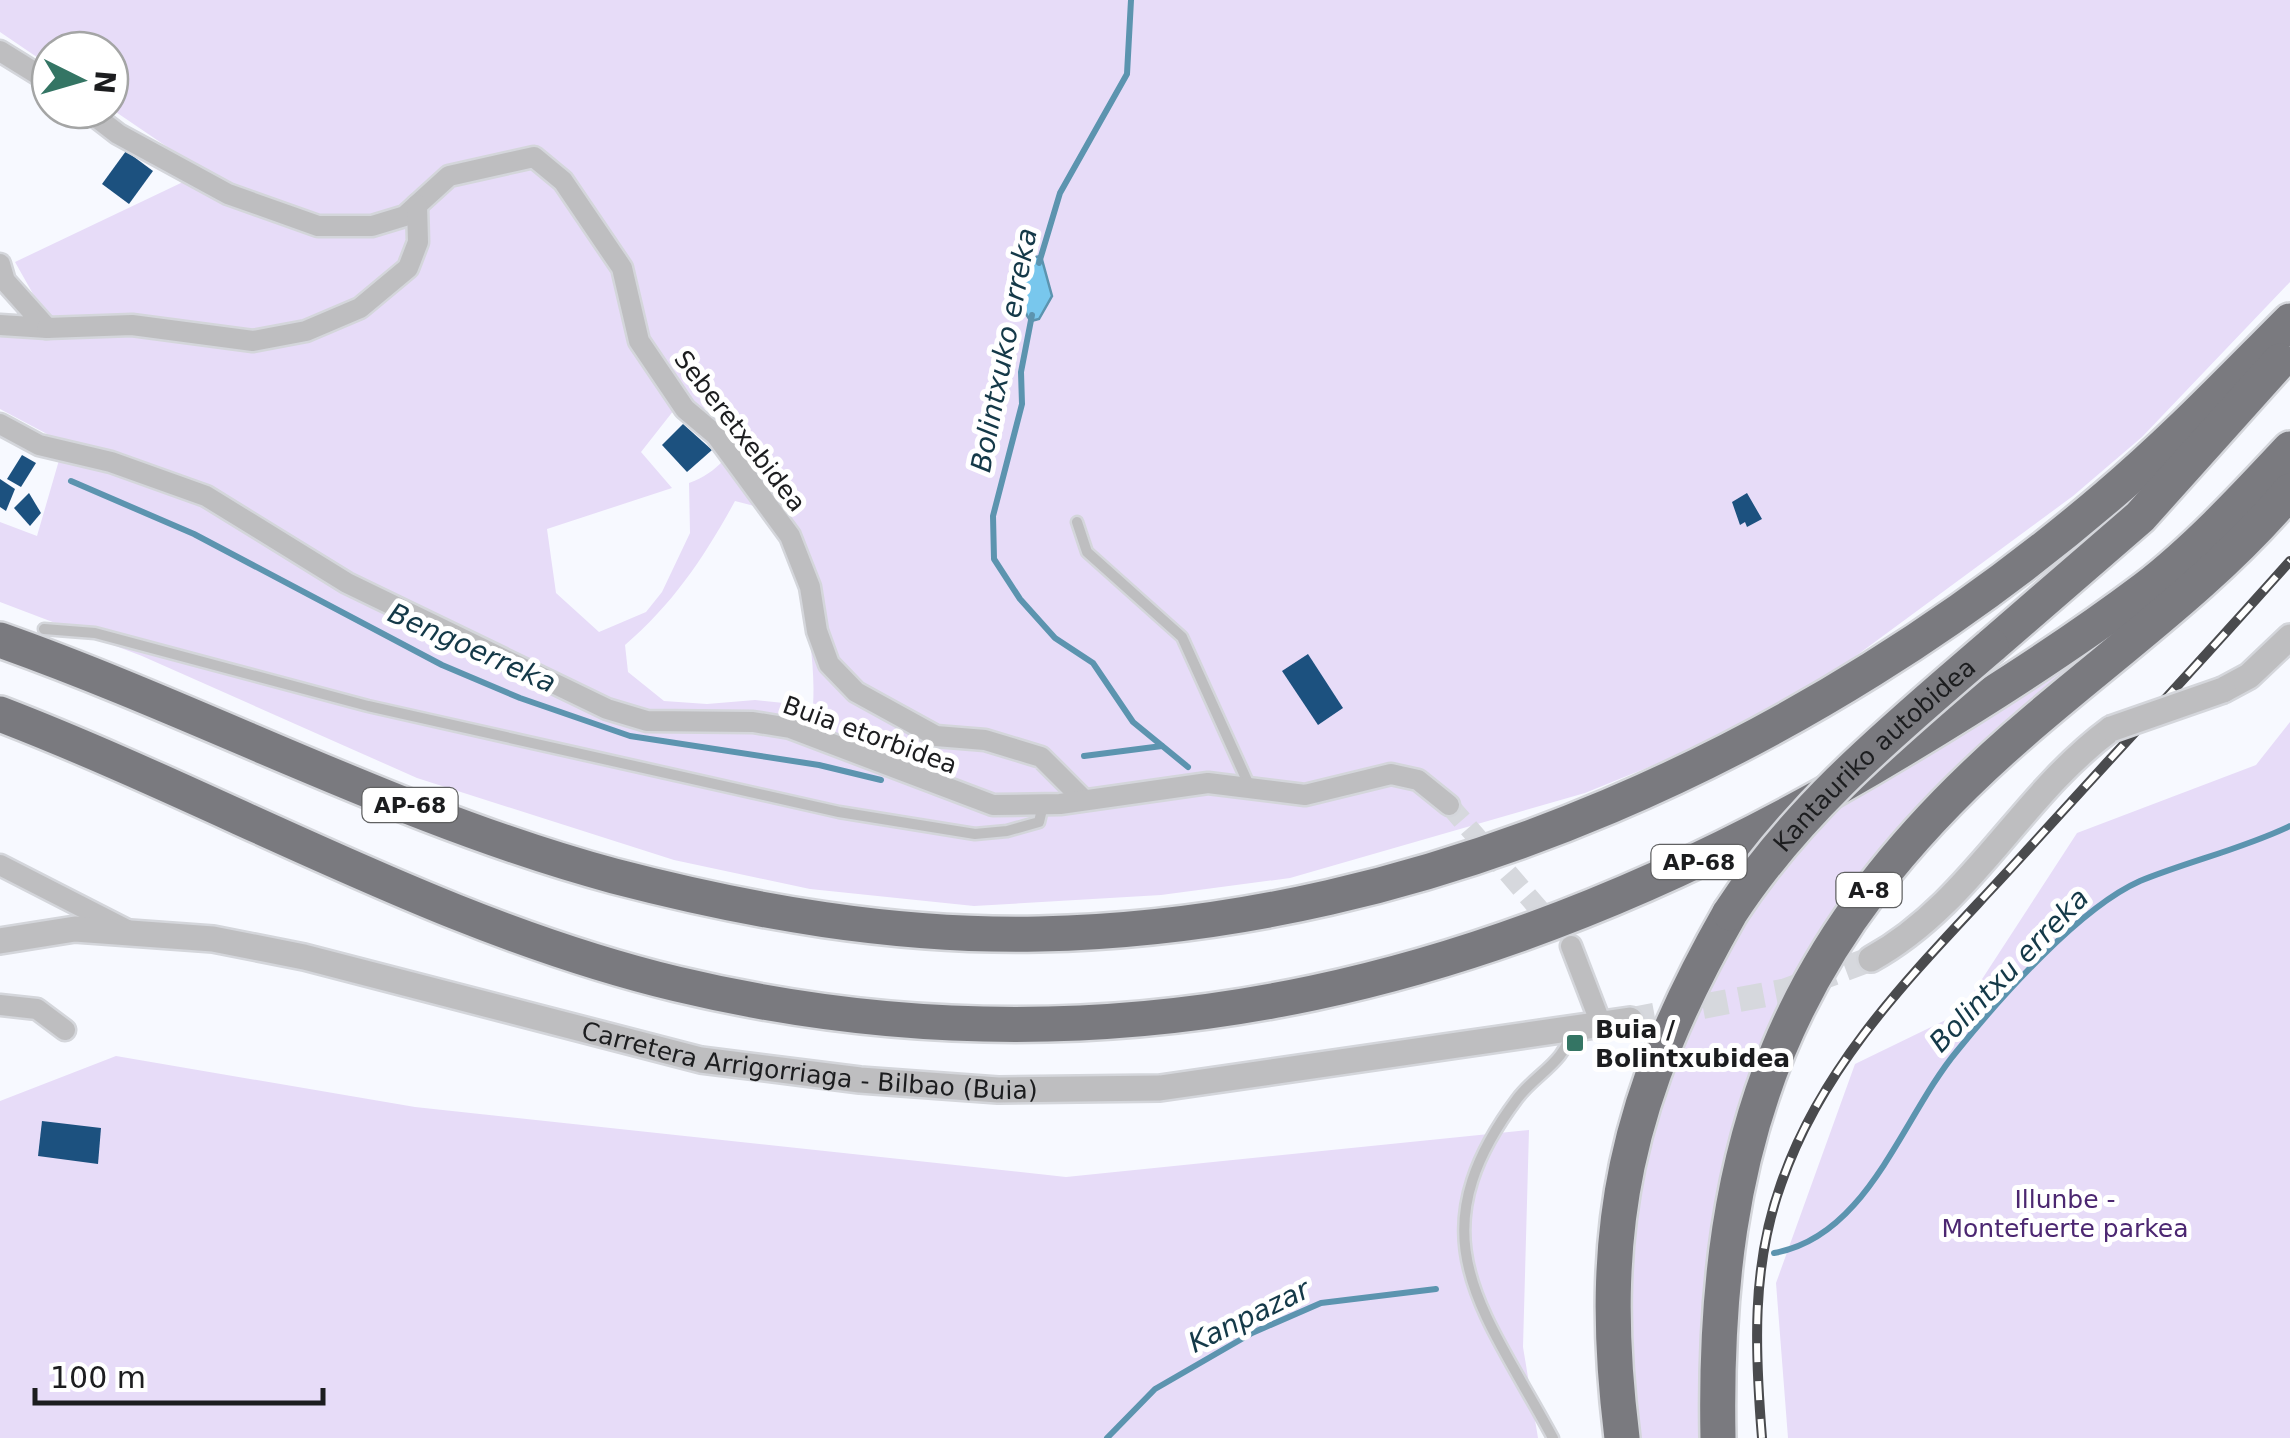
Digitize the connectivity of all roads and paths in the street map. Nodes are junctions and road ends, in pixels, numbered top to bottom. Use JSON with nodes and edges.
{"nodes":[{"id":1,"x":0,"y":51,"type":"edge"},
{"id":2,"x":30,"y":70,"type":"edge"},
{"id":3,"x":113,"y":130,"type":"edge"},
{"id":4,"x":418,"y":206,"type":"junction"},
{"id":5,"x":0,"y":264,"type":"edge"},
{"id":6,"x":2290,"y":321,"type":"edge"},
{"id":7,"x":0,"y":326,"type":"edge"},
{"id":8,"x":47,"y":328,"type":"junction"},
{"id":9,"x":2290,"y":348,"type":"edge"},
{"id":10,"x":0,"y":424,"type":"edge"},
{"id":11,"x":2290,"y":449,"type":"edge"},
{"id":12,"x":2290,"y":491,"type":"edge"},
{"id":13,"x":1077,"y":522,"type":"dead end"},
{"id":14,"x":44,"y":629,"type":"dead end"},
{"id":15,"x":2290,"y":638,"type":"edge"},
{"id":16,"x":0,"y":640,"type":"edge"},
{"id":17,"x":0,"y":714,"type":"edge"},
{"id":18,"x":1249,"y":785,"type":"junction"},
{"id":19,"x":1084,"y":800,"type":"junction"},
{"id":20,"x":1449,"y":805,"type":"tunnel mouth"},
{"id":21,"x":1043,"y":806,"type":"junction"},
{"id":22,"x":0,"y":864,"type":"edge"},
{"id":23,"x":45,"y":891,"type":"junction"},
{"id":24,"x":128,"y":930,"type":"junction"},
{"id":25,"x":54,"y":932,"type":"junction"},
{"id":26,"x":0,"y":941,"type":"edge"},
{"id":27,"x":1571,"y":946,"type":"tunnel mouth"},
{"id":28,"x":1872,"y":959,"type":"tunnel mouth"},
{"id":29,"x":0,"y":1005,"type":"edge"},
{"id":30,"x":1630,"y":1020,"type":"tunnel mouth"},
{"id":31,"x":1600,"y":1024,"type":"junction"},
{"id":32,"x":1572,"y":1028,"type":"junction"},
{"id":33,"x":65,"y":1030,"type":"dead end"},
{"id":34,"x":1552,"y":1438,"type":"edge"},
{"id":35,"x":1622,"y":1438,"type":"edge"},
{"id":36,"x":1718,"y":1438,"type":"edge"}],
"edges":[{"from":1,"to":2,"type":"street"},
{"from":3,"to":4,"type":"street","name":"Seberetxebidea"},
{"from":4,"to":8,"type":"street"},
{"from":4,"to":19,"type":"street","name":"Seberetxebidea"},
{"from":5,"to":8,"type":"street"},
{"from":6,"to":16,"type":"highway","number":"AP-68"},
{"from":7,"to":8,"type":"street"},
{"from":9,"to":35,"type":"highway","name":"Kantauriko autobidea","bridge":true},
{"from":10,"to":21,"type":"street","name":"Buia etorbidea"},
{"from":11,"to":17,"type":"highway","number":"AP-68"},
{"from":12,"to":36,"type":"highway","number":"A-8"},
{"from":13,"to":18,"type":"lane"},
{"from":14,"to":21,"type":"lane"},
{"from":15,"to":28,"type":"street","bridge":true},
{"from":18,"to":19,"type":"street","name":"Buia etorbidea"},
{"from":18,"to":20,"type":"street","name":"Buia etorbidea"},
{"from":19,"to":21,"type":"street","name":"Buia etorbidea"},
{"from":22,"to":23,"type":"street"},
{"from":23,"to":24,"type":"street"},
{"from":23,"to":25,"type":"street"},
{"from":24,"to":25,"type":"street","name":"Carretera Arrigorriaga - Bilbao (Buia)"},
{"from":24,"to":32,"type":"street","name":"Carretera Arrigorriaga - Bilbao (Buia)"},
{"from":25,"to":26,"type":"street","name":"Carretera Arrigorriaga - Bilbao (Buia)"},
{"from":27,"to":31,"type":"street"},
{"from":29,"to":33,"type":"street"},
{"from":30,"to":31,"type":"street","name":"Carretera Arrigorriaga - Bilbao (Buia)"},
{"from":31,"to":32,"type":"street","name":"Carretera Arrigorriaga - Bilbao (Buia)"},
{"from":32,"to":34,"type":"lane"}]}
